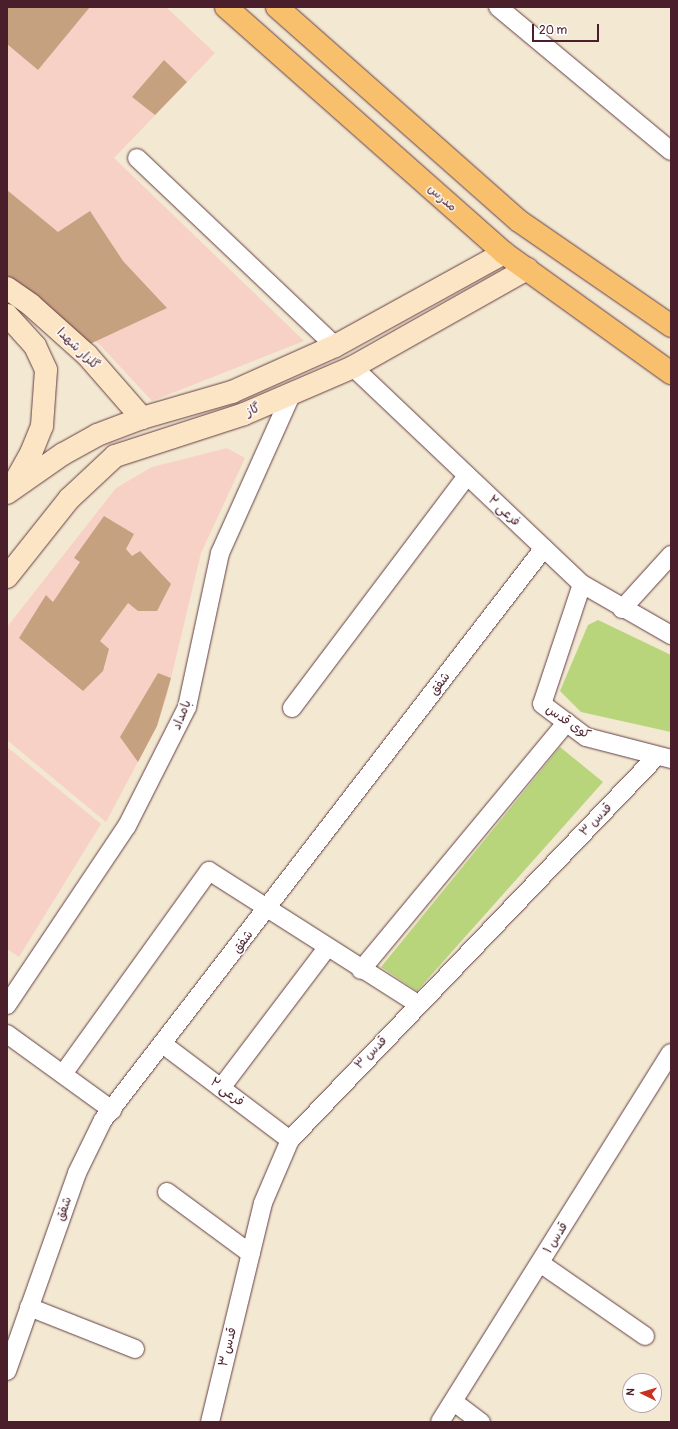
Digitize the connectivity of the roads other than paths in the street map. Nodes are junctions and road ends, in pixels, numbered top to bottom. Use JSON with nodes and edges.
{"nodes":[{"id":1,"x":226,"y":7,"type":"edge"},
{"id":2,"x":277,"y":7,"type":"edge"},
{"id":3,"x":506,"y":10,"type":"edge"},
{"id":4,"x":671,"y":151,"type":"edge"},
{"id":5,"x":137,"y":158,"type":"dead end"},
{"id":6,"x":529,"y":228,"type":"junction"},
{"id":7,"x":553,"y":245,"type":"junction"},
{"id":8,"x":504,"y":253,"type":"junction"},
{"id":9,"x":527,"y":269,"type":"junction"},
{"id":10,"x":453,"y":283,"type":"junction"},
{"id":11,"x":7,"y":288,"type":"edge"},
{"id":12,"x":467,"y":304,"type":"junction"},
{"id":13,"x":7,"y":315,"type":"edge"},
{"id":14,"x":671,"y":326,"type":"edge"},
{"id":15,"x":335,"y":346,"type":"junction"},
{"id":16,"x":352,"y":367,"type":"junction"},
{"id":17,"x":671,"y":373,"type":"edge"},
{"id":18,"x":291,"y":395,"type":"junction"},
{"id":19,"x":142,"y":418,"type":"junction"},
{"id":20,"x":467,"y":476,"type":"junction"},
{"id":21,"x":8,"y":492,"type":"edge"},
{"id":22,"x":544,"y":548,"type":"junction"},
{"id":23,"x":671,"y":555,"type":"edge"},
{"id":24,"x":7,"y":577,"type":"edge"},
{"id":25,"x":582,"y":584,"type":"junction"},
{"id":26,"x":622,"y":609,"type":"junction"},
{"id":27,"x":671,"y":635,"type":"edge"},
{"id":28,"x":292,"y":708,"type":"dead end"},
{"id":29,"x":567,"y":722,"type":"junction"},
{"id":30,"x":664,"y":757,"type":"edge"},
{"id":31,"x":268,"y":909,"type":"junction"},
{"id":32,"x":327,"y":948,"type":"junction"},
{"id":33,"x":361,"y":970,"type":"junction"},
{"id":34,"x":13,"y":982,"type":"edge"},
{"id":35,"x":418,"y":1004,"type":"junction"},
{"id":36,"x":7,"y":1005,"type":"edge"},
{"id":37,"x":7,"y":1034,"type":"edge"},
{"id":38,"x":164,"y":1045,"type":"junction"},
{"id":39,"x":671,"y":1053,"type":"edge"},
{"id":40,"x":63,"y":1074,"type":"junction"},
{"id":41,"x":221,"y":1088,"type":"junction"},
{"id":42,"x":112,"y":1110,"type":"junction"},
{"id":43,"x":290,"y":1140,"type":"junction"},
{"id":44,"x":167,"y":1192,"type":"dead end"},
{"id":45,"x":251,"y":1254,"type":"junction"},
{"id":46,"x":540,"y":1262,"type":"junction"},
{"id":47,"x":29,"y":1307,"type":"junction"},
{"id":48,"x":645,"y":1336,"type":"dead end"},
{"id":49,"x":135,"y":1349,"type":"dead end"},
{"id":50,"x":7,"y":1370,"type":"edge"},
{"id":51,"x":454,"y":1402,"type":"junction"},
{"id":52,"x":210,"y":1422,"type":"edge"},
{"id":53,"x":440,"y":1422,"type":"edge"},
{"id":54,"x":481,"y":1422,"type":"edge"}],
"edges":[{"from":1,"to":8,"type":"main road","name":"مدرس"},
{"from":2,"to":6,"type":"main road"},
{"from":3,"to":4,"type":"street"},
{"from":5,"to":15,"type":"street"},
{"from":6,"to":7,"type":"main road"},
{"from":6,"to":8,"type":"main road"},
{"from":7,"to":9,"type":"main road"},
{"from":7,"to":14,"type":"main road"},
{"from":8,"to":9,"type":"main road","name":"مدرس"},
{"from":8,"to":10,"type":"main road","name":"گاز"},
{"from":9,"to":12,"type":"main road","name":"گاز"},
{"from":9,"to":17,"type":"main road","name":"مدرس"},
{"from":10,"to":12,"type":"main road"},
{"from":10,"to":15,"type":"main road","name":"گاز"},
{"from":11,"to":19,"type":"main road","name":"گلزار شهدا"},
{"from":12,"to":16,"type":"main road","name":"گاز"},
{"from":13,"to":21,"type":"main road"},
{"from":15,"to":19,"type":"main road","name":"گاز"},
{"from":16,"to":18,"type":"main road","name":"گاز"},
{"from":16,"to":20,"type":"street","name":"فرعی ۲"},
{"from":18,"to":24,"type":"main road","name":"گاز"},
{"from":18,"to":34,"type":"street","name":"بامداد"},
{"from":19,"to":21,"type":"main road","name":"گاز"},
{"from":20,"to":22,"type":"street","name":"فرعی ۲"},
{"from":20,"to":28,"type":"street"},
{"from":22,"to":25,"type":"street","name":"فرعی ۲"},
{"from":22,"to":31,"type":"street","name":"شفق"},
{"from":23,"to":26,"type":"street"},
{"from":25,"to":26,"type":"street","name":"فرعی ۲"},
{"from":25,"to":29,"type":"street","name":"کوی قدس"},
{"from":26,"to":27,"type":"street","name":"فرعی ۲"},
{"from":29,"to":30,"type":"street","name":"کوی قدس"},
{"from":29,"to":33,"type":"street"},
{"from":30,"to":35,"type":"street","name":"قدس ۳"},
{"from":31,"to":32,"type":"street"},
{"from":31,"to":38,"type":"street","name":"شفق"},
{"from":31,"to":40,"type":"street"},
{"from":32,"to":33,"type":"street"},
{"from":32,"to":41,"type":"street"},
{"from":33,"to":35,"type":"street"},
{"from":34,"to":36,"type":"street","name":"بامداد"},
{"from":35,"to":43,"type":"street","name":"قدس ۳"},
{"from":37,"to":40,"type":"street"},
{"from":38,"to":41,"type":"street","name":"فرعی ۲"},
{"from":38,"to":42,"type":"street","name":"شفق"},
{"from":39,"to":46,"type":"street","name":"قدس ۱"},
{"from":40,"to":42,"type":"street"},
{"from":41,"to":43,"type":"street","name":"فرعی ۲"},
{"from":42,"to":47,"type":"street","name":"شفق"},
{"from":43,"to":45,"type":"street","name":"قدس ۳"},
{"from":44,"to":45,"type":"street"},
{"from":45,"to":52,"type":"street","name":"قدس ۳"},
{"from":46,"to":48,"type":"street"},
{"from":46,"to":51,"type":"street","name":"قدس ۱"},
{"from":47,"to":49,"type":"street"},
{"from":47,"to":50,"type":"street","name":"شفق"},
{"from":51,"to":53,"type":"street","name":"قدس ۱"},
{"from":51,"to":54,"type":"street"}]}
